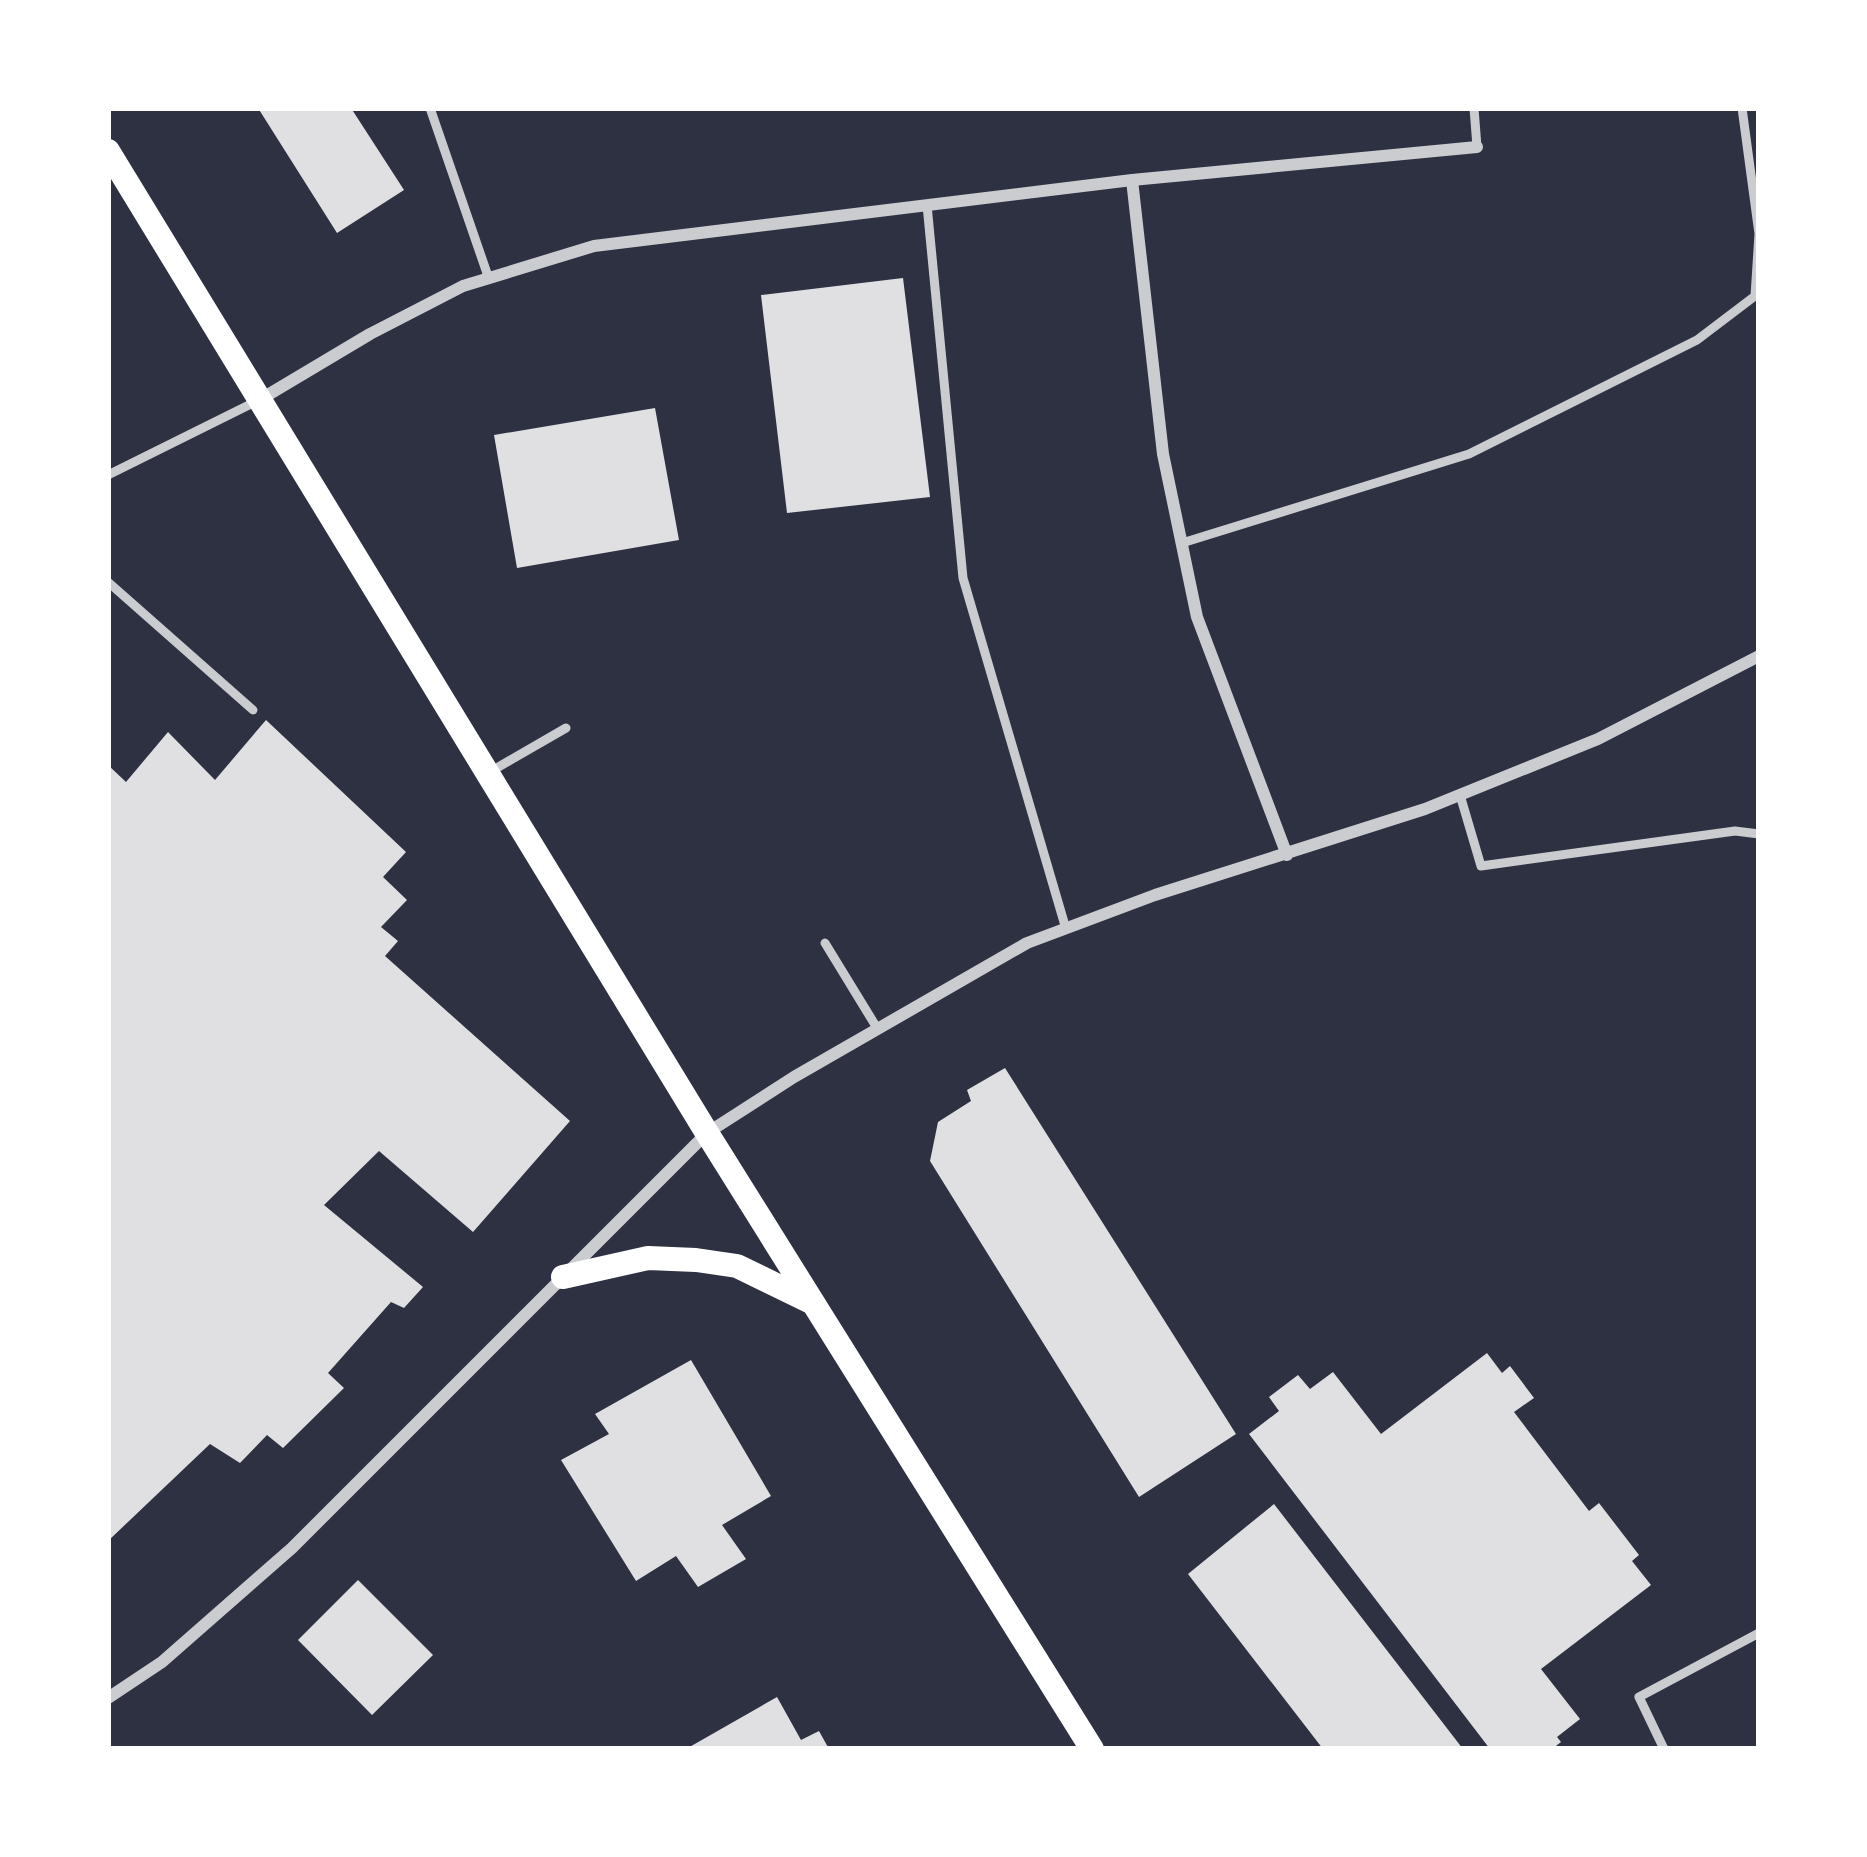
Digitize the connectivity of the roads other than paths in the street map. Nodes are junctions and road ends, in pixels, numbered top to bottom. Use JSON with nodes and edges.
{"nodes":[{"id":1,"x":430,"y":108,"type":"edge"},
{"id":2,"x":1474,"y":108,"type":"edge"},
{"id":3,"x":1742,"y":108,"type":"edge"},
{"id":4,"x":1477,"y":147,"type":"joint"},
{"id":5,"x":108,"y":151,"type":"edge"},
{"id":6,"x":1132,"y":180,"type":"junction"},
{"id":7,"x":927,"y":205,"type":"junction"},
{"id":8,"x":489,"y":279,"type":"junction"},
{"id":9,"x":261,"y":399,"type":"junction"},
{"id":10,"x":108,"y":475,"type":"edge"},
{"id":11,"x":1182,"y":543,"type":"junction"},
{"id":12,"x":108,"y":582,"type":"edge"},
{"id":13,"x":1759,"y":656,"type":"edge"},
{"id":14,"x":253,"y":710,"type":"dead end"},
{"id":15,"x":566,"y":728,"type":"dead end"},
{"id":16,"x":488,"y":773,"type":"junction"},
{"id":17,"x":1460,"y":794,"type":"junction"},
{"id":18,"x":1759,"y":834,"type":"edge"},
{"id":19,"x":1287,"y":855,"type":"junction"},
{"id":20,"x":1066,"y":928,"type":"junction"},
{"id":21,"x":826,"y":943,"type":"dead end"},
{"id":22,"x":877,"y":1028,"type":"junction"},
{"id":23,"x":707,"y":1132,"type":"junction"},
{"id":24,"x":563,"y":1277,"type":"junction"},
{"id":25,"x":813,"y":1303,"type":"junction"},
{"id":26,"x":1759,"y":1633,"type":"edge"},
{"id":27,"x":108,"y":1697,"type":"edge"},
{"id":28,"x":1092,"y":1749,"type":"edge"},
{"id":29,"x":1664,"y":1749,"type":"edge"}],
"edges":[{"from":1,"to":8,"type":"lane"},
{"from":2,"to":4,"type":"lane"},
{"from":3,"to":11,"type":"lane"},
{"from":4,"to":6,"type":"street"},
{"from":5,"to":9,"type":"main road"},
{"from":6,"to":7,"type":"street"},
{"from":6,"to":11,"type":"street"},
{"from":7,"to":8,"type":"street"},
{"from":7,"to":20,"type":"lane"},
{"from":8,"to":9,"type":"street"},
{"from":9,"to":10,"type":"lane"},
{"from":9,"to":16,"type":"main road"},
{"from":11,"to":19,"type":"street"},
{"from":12,"to":14,"type":"lane"},
{"from":13,"to":17,"type":"street"},
{"from":15,"to":16,"type":"lane"},
{"from":16,"to":23,"type":"main road"},
{"from":17,"to":18,"type":"lane"},
{"from":17,"to":19,"type":"street"},
{"from":19,"to":20,"type":"street"},
{"from":20,"to":22,"type":"street"},
{"from":21,"to":22,"type":"lane"},
{"from":22,"to":23,"type":"street"},
{"from":23,"to":24,"type":"street"},
{"from":23,"to":25,"type":"main road"},
{"from":24,"to":25,"type":"main road"},
{"from":24,"to":27,"type":"street"},
{"from":25,"to":28,"type":"main road"},
{"from":26,"to":29,"type":"lane"}]}
